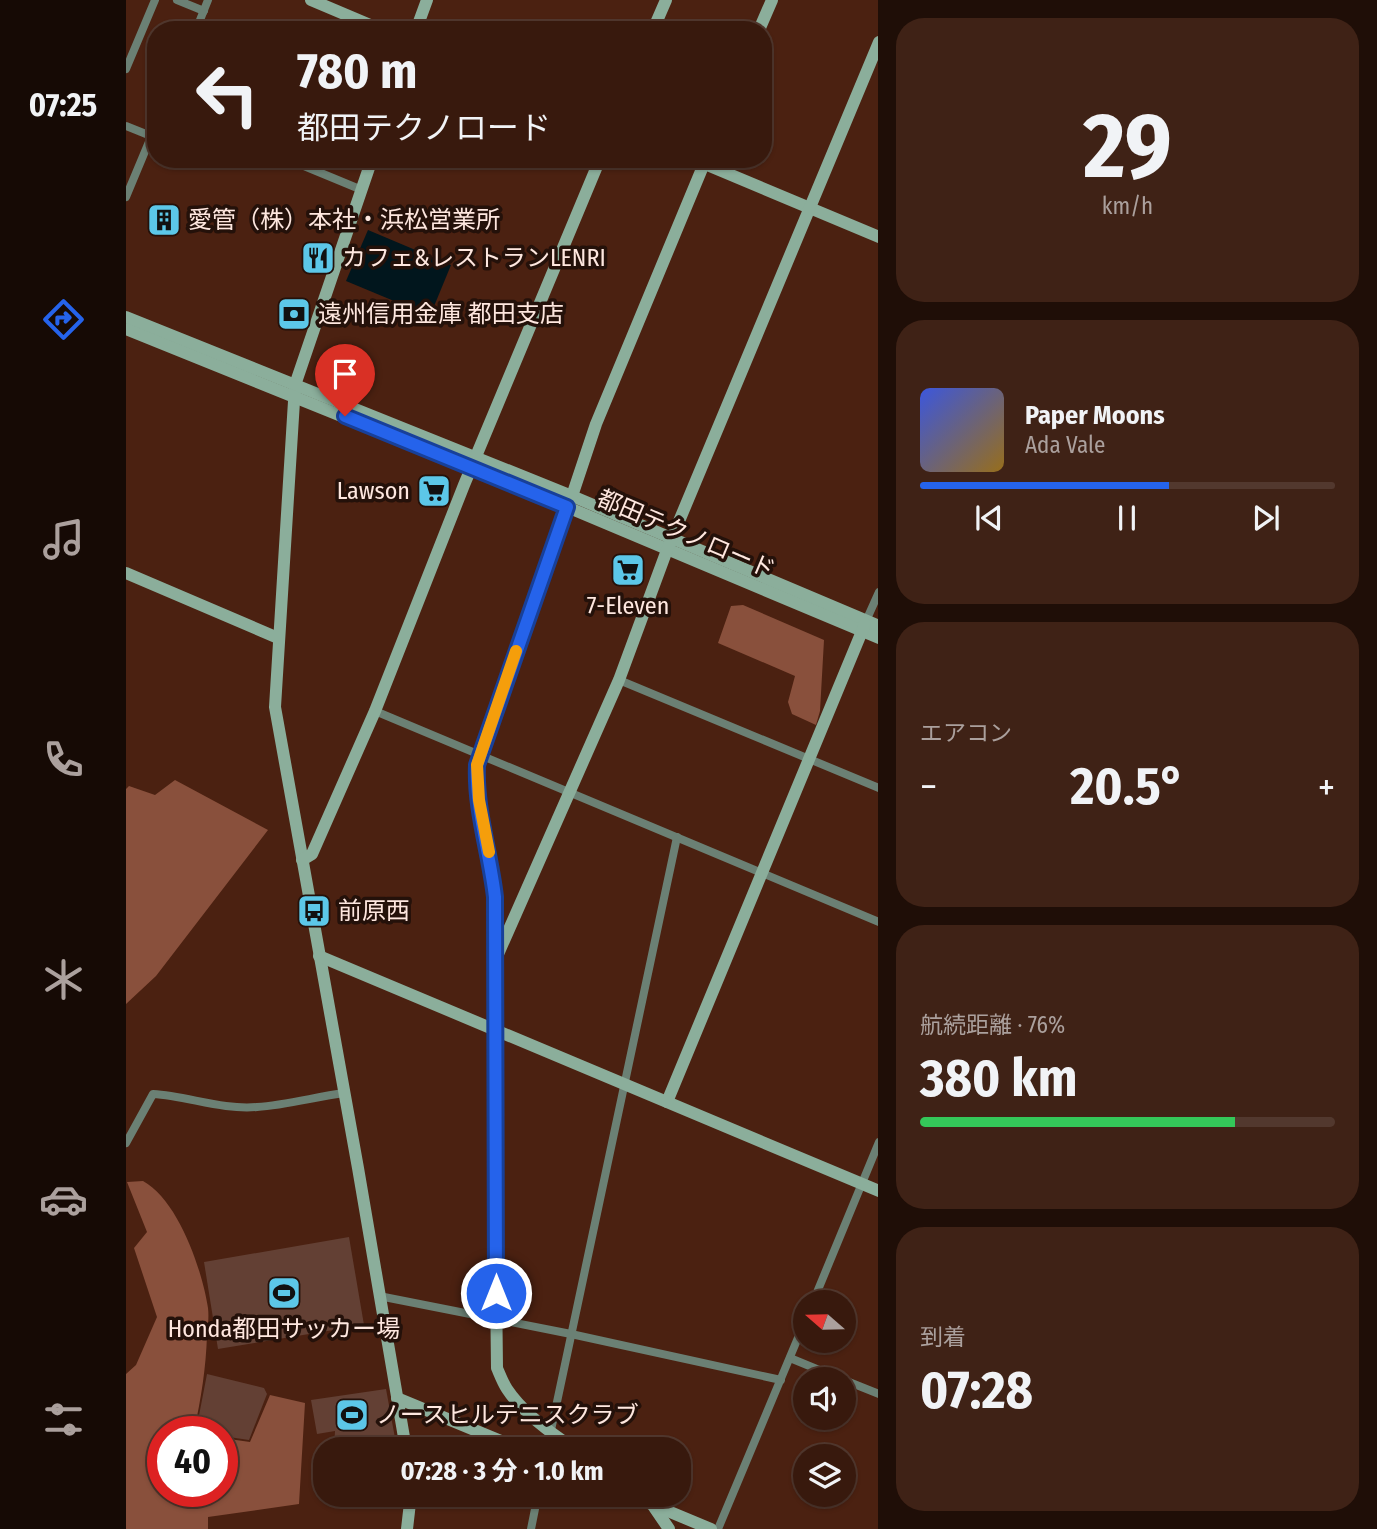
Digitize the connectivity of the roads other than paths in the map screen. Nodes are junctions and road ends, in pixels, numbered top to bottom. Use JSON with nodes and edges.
{"nodes":[{"id":1,"x":155,"y":0,"type":"edge"},
{"id":2,"x":177,"y":0,"type":"edge"},
{"id":3,"x":208,"y":0,"type":"edge"},
{"id":4,"x":311,"y":0,"type":"edge"},
{"id":5,"x":427,"y":0,"type":"edge"},
{"id":6,"x":666,"y":0,"type":"edge"},
{"id":7,"x":772,"y":0,"type":"edge"},
{"id":8,"x":204,"y":11,"type":"junction"},
{"id":9,"x":200,"y":21,"type":"edge"},
{"id":10,"x":361,"y":21,"type":"edge"},
{"id":11,"x":419,"y":21,"type":"edge"},
{"id":12,"x":657,"y":21,"type":"edge"},
{"id":13,"x":764,"y":21,"type":"edge"},
{"id":14,"x":878,"y":42,"type":"edge"},
{"id":15,"x":126,"y":69,"type":"edge"},
{"id":16,"x":126,"y":126,"type":"edge"},
{"id":17,"x":147,"y":134,"type":"edge"},
{"id":18,"x":147,"y":146,"type":"edge"},
{"id":19,"x":309,"y":168,"type":"edge"},
{"id":20,"x":370,"y":168,"type":"edge"},
{"id":21,"x":596,"y":168,"type":"edge"},
{"id":22,"x":698,"y":168,"type":"edge"},
{"id":23,"x":717,"y":168,"type":"edge"},
{"id":24,"x":362,"y":190,"type":"junction"},
{"id":25,"x":126,"y":197,"type":"edge"},
{"id":26,"x":809,"y":208,"type":"junction"},
{"id":27,"x":878,"y":237,"type":"edge"},
{"id":28,"x":126,"y":317,"type":"edge"},
{"id":29,"x":126,"y":329,"type":"edge"},
{"id":30,"x":295,"y":390,"type":"junction"},
{"id":31,"x":473,"y":463,"type":"junction"},
{"id":32,"x":570,"y":501,"type":"junction"},
{"id":33,"x":670,"y":544,"type":"junction"},
{"id":34,"x":126,"y":573,"type":"edge"},
{"id":35,"x":878,"y":592,"type":"edge"},
{"id":36,"x":869,"y":626,"type":"edge"},
{"id":37,"x":278,"y":638,"type":"junction"},
{"id":38,"x":878,"y":638,"type":"edge"},
{"id":39,"x":619,"y":680,"type":"junction"},
{"id":40,"x":374,"y":711,"type":"junction"},
{"id":41,"x":480,"y":755,"type":"junction"},
{"id":42,"x":809,"y":759,"type":"junction"},
{"id":43,"x":878,"y":788,"type":"edge"},
{"id":44,"x":569,"y":792,"type":"junction"},
{"id":45,"x":677,"y":837,"type":"junction"},
{"id":46,"x":302,"y":859,"type":"junction"},
{"id":47,"x":762,"y":872,"type":"junction"},
{"id":48,"x":878,"y":922,"type":"edge"},
{"id":49,"x":319,"y":957,"type":"junction"},
{"id":50,"x":495,"y":961,"type":"junction"},
{"id":51,"x":494,"y":1030,"type":"junction"},
{"id":52,"x":624,"y":1085,"type":"junction"},
{"id":53,"x":344,"y":1093,"type":"junction"},
{"id":54,"x":667,"y":1102,"type":"junction"},
{"id":55,"x":878,"y":1142,"type":"edge"},
{"id":56,"x":126,"y":1143,"type":"edge"},
{"id":57,"x":860,"y":1184,"type":"junction"},
{"id":58,"x":878,"y":1191,"type":"edge"},
{"id":59,"x":818,"y":1290,"type":"edge"},
{"id":60,"x":379,"y":1296,"type":"junction"},
{"id":61,"x":496,"y":1319,"type":"junction"},
{"id":62,"x":571,"y":1334,"type":"junction"},
{"id":63,"x":793,"y":1351,"type":"edge"},
{"id":64,"x":790,"y":1358,"type":"junction"},
{"id":65,"x":811,"y":1367,"type":"edge"},
{"id":66,"x":781,"y":1380,"type":"junction"},
{"id":67,"x":856,"y":1385,"type":"edge"},
{"id":68,"x":878,"y":1394,"type":"edge"},
{"id":69,"x":397,"y":1398,"type":"junction"},
{"id":70,"x":550,"y":1432,"type":"junction"},
{"id":71,"x":404,"y":1437,"type":"edge"},
{"id":72,"x":491,"y":1437,"type":"edge"},
{"id":73,"x":549,"y":1437,"type":"edge"},
{"id":74,"x":557,"y":1437,"type":"edge"},
{"id":75,"x":410,"y":1507,"type":"edge"},
{"id":76,"x":535,"y":1507,"type":"edge"},
{"id":77,"x":655,"y":1507,"type":"edge"},
{"id":78,"x":656,"y":1507,"type":"edge"},
{"id":79,"x":407,"y":1529,"type":"edge"},
{"id":80,"x":531,"y":1529,"type":"edge"},
{"id":81,"x":669,"y":1529,"type":"edge"},
{"id":82,"x":711,"y":1529,"type":"edge"},
{"id":83,"x":718,"y":1529,"type":"edge"}],
"edges":[{"from":1,"to":15,"type":"street"},
{"from":2,"to":8,"type":"street"},
{"from":3,"to":8,"type":"street"},
{"from":4,"to":10,"type":"street"},
{"from":5,"to":11,"type":"street"},
{"from":6,"to":12,"type":"street"},
{"from":7,"to":13,"type":"street"},
{"from":8,"to":9,"type":"street"},
{"from":14,"to":26,"type":"street"},
{"from":16,"to":17,"type":"street"},
{"from":18,"to":25,"type":"street"},
{"from":19,"to":24,"type":"street"},
{"from":20,"to":24,"type":"street"},
{"from":21,"to":31,"type":"street"},
{"from":22,"to":32,"type":"street"},
{"from":23,"to":26,"type":"street"},
{"from":24,"to":30,"type":"street"},
{"from":26,"to":27,"type":"street"},
{"from":26,"to":33,"type":"street"},
{"from":28,"to":30,"type":"street","name":"都田テクノロード"},
{"from":29,"to":30,"type":"street","name":"都田テクノロード"},
{"from":30,"to":31,"type":"street","name":"都田テクノロード"},
{"from":30,"to":37,"type":"street"},
{"from":31,"to":32,"type":"street","name":"都田テクノロード"},
{"from":31,"to":40,"type":"street"},
{"from":32,"to":33,"type":"street","name":"都田テクノロード"},
{"from":32,"to":41,"type":"street"},
{"from":33,"to":36,"type":"street","name":"都田テクノロード"},
{"from":33,"to":39,"type":"street"},
{"from":34,"to":37,"type":"street"},
{"from":35,"to":36,"type":"street"},
{"from":36,"to":38,"type":"street","name":"都田テクノロード"},
{"from":36,"to":42,"type":"street"},
{"from":37,"to":46,"type":"street"},
{"from":39,"to":42,"type":"street"},
{"from":39,"to":44,"type":"street"},
{"from":40,"to":41,"type":"street"},
{"from":40,"to":46,"type":"street"},
{"from":41,"to":44,"type":"street"},
{"from":41,"to":50,"type":"street"},
{"from":42,"to":43,"type":"street"},
{"from":42,"to":47,"type":"street"},
{"from":44,"to":45,"type":"street"},
{"from":44,"to":50,"type":"street"},
{"from":45,"to":47,"type":"street"},
{"from":45,"to":52,"type":"street"},
{"from":46,"to":49,"type":"street"},
{"from":47,"to":48,"type":"street"},
{"from":47,"to":54,"type":"street"},
{"from":49,"to":51,"type":"street"},
{"from":49,"to":53,"type":"street"},
{"from":50,"to":51,"type":"street"},
{"from":51,"to":52,"type":"street"},
{"from":51,"to":61,"type":"street"},
{"from":52,"to":54,"type":"street"},
{"from":52,"to":62,"type":"street"},
{"from":53,"to":56,"type":"street"},
{"from":53,"to":60,"type":"street"},
{"from":54,"to":57,"type":"street"},
{"from":55,"to":57,"type":"street"},
{"from":57,"to":58,"type":"street"},
{"from":57,"to":59,"type":"street"},
{"from":60,"to":61,"type":"street"},
{"from":60,"to":69,"type":"street"},
{"from":61,"to":62,"type":"street"},
{"from":61,"to":70,"type":"street"},
{"from":62,"to":66,"type":"street"},
{"from":62,"to":70,"type":"street"},
{"from":63,"to":64,"type":"street"},
{"from":64,"to":65,"type":"street"},
{"from":64,"to":66,"type":"street"},
{"from":66,"to":83,"type":"street"},
{"from":67,"to":68,"type":"street"},
{"from":69,"to":71,"type":"street"},
{"from":69,"to":72,"type":"street"},
{"from":70,"to":73,"type":"street"},
{"from":70,"to":74,"type":"street"},
{"from":75,"to":79,"type":"street"},
{"from":76,"to":80,"type":"street"},
{"from":77,"to":81,"type":"street"},
{"from":78,"to":82,"type":"street"}]}
